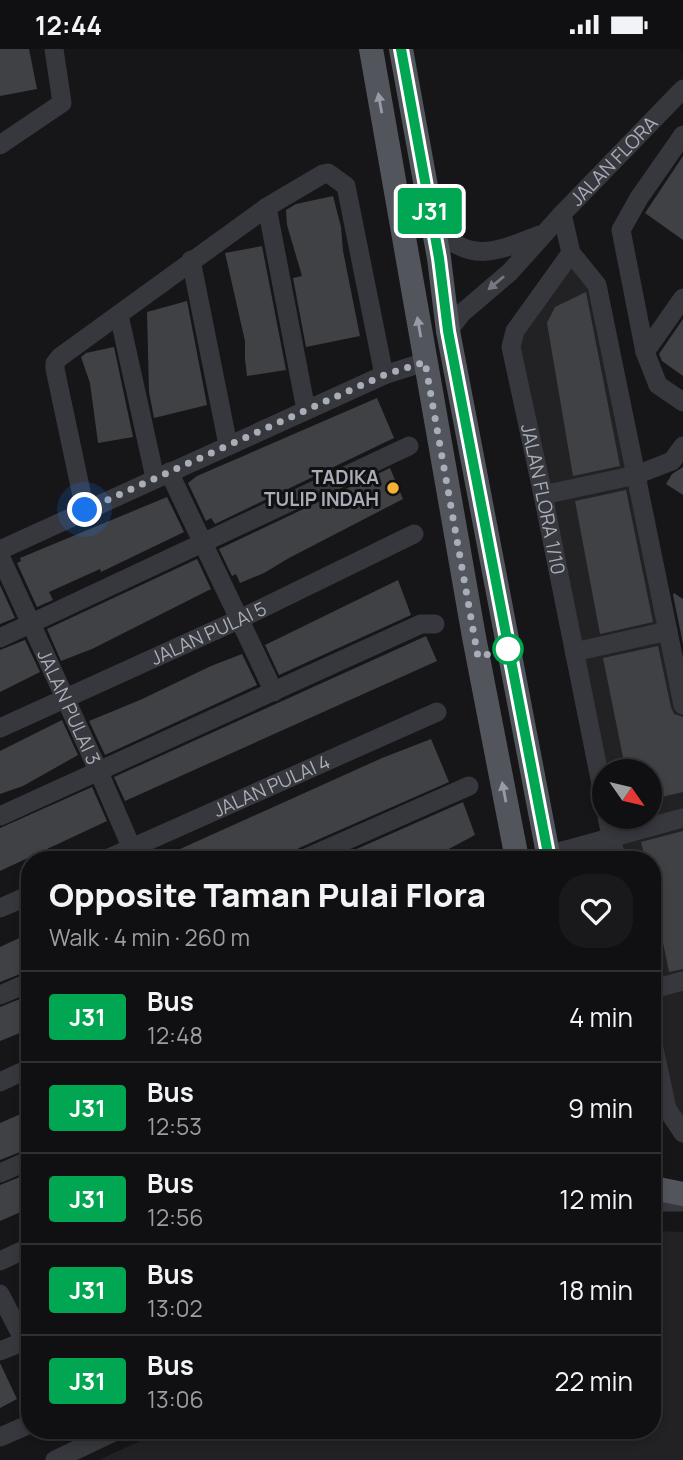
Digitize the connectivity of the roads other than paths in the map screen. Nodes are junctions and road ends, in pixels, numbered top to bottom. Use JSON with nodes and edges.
{"nodes":[{"id":1,"x":54,"y":49,"type":"edge"},
{"id":2,"x":371,"y":49,"type":"edge"},
{"id":3,"x":401,"y":49,"type":"edge"},
{"id":4,"x":683,"y":89,"type":"edge"},
{"id":5,"x":683,"y":135,"type":"edge"},
{"id":6,"x":0,"y":145,"type":"edge"},
{"id":7,"x":267,"y":207,"type":"junction"},
{"id":8,"x":562,"y":214,"type":"junction"},
{"id":9,"x":432,"y":225,"type":"junction"},
{"id":10,"x":543,"y":234,"type":"junction"},
{"id":11,"x":570,"y":253,"type":"junction"},
{"id":12,"x":191,"y":260,"type":"junction"},
{"id":13,"x":683,"y":299,"type":"edge"},
{"id":14,"x":119,"y":315,"type":"junction"},
{"id":15,"x":448,"y":331,"type":"junction"},
{"id":16,"x":645,"y":352,"type":"junction"},
{"id":17,"x":425,"y":362,"type":"junction"},
{"id":18,"x":384,"y":375,"type":"junction"},
{"id":19,"x":683,"y":402,"type":"edge"},
{"id":20,"x":306,"y":410,"type":"junction"},
{"id":21,"x":228,"y":445,"type":"junction"},
{"id":22,"x":409,"y":446,"type":"dead end"},
{"id":23,"x":683,"y":446,"type":"edge"},
{"id":24,"x":162,"y":475,"type":"junction"},
{"id":25,"x":636,"y":475,"type":"junction"},
{"id":26,"x":543,"y":495,"type":"junction"},
{"id":27,"x":85,"y":510,"type":"junction"},
{"id":28,"x":414,"y":534,"type":"dead end"},
{"id":29,"x":204,"y":544,"type":"junction"},
{"id":30,"x":0,"y":550,"type":"edge"},
{"id":31,"x":0,"y":556,"type":"edge"},
{"id":32,"x":240,"y":619,"type":"junction"},
{"id":33,"x":32,"y":624,"type":"junction"},
{"id":34,"x":435,"y":624,"type":"dead end"},
{"id":35,"x":668,"y":631,"type":"junction"},
{"id":36,"x":0,"y":638,"type":"edge"},
{"id":37,"x":574,"y":652,"type":"junction"},
{"id":38,"x":274,"y":692,"type":"junction"},
{"id":39,"x":64,"y":698,"type":"junction"},
{"id":40,"x":683,"y":705,"type":"edge"},
{"id":41,"x":438,"y":712,"type":"dead end"},
{"id":42,"x":0,"y":727,"type":"edge"},
{"id":43,"x":596,"y":759,"type":"edge"},
{"id":44,"x":98,"y":770,"type":"junction"},
{"id":45,"x":469,"y":786,"type":"dead end"},
{"id":46,"x":0,"y":816,"type":"edge"},
{"id":47,"x":683,"y":818,"type":"edge"},
{"id":48,"x":609,"y":829,"type":"edge"},
{"id":49,"x":611,"y":838,"type":"junction"},
{"id":50,"x":133,"y":851,"type":"edge"},
{"id":51,"x":140,"y":851,"type":"edge"},
{"id":52,"x":322,"y":851,"type":"edge"},
{"id":53,"x":515,"y":851,"type":"edge"},
{"id":54,"x":541,"y":851,"type":"edge"},
{"id":55,"x":566,"y":851,"type":"edge"},
{"id":56,"x":614,"y":851,"type":"edge"},
{"id":57,"x":21,"y":899,"type":"edge"},
{"id":58,"x":0,"y":908,"type":"edge"},
{"id":59,"x":683,"y":981,"type":"edge"},
{"id":60,"x":21,"y":986,"type":"edge"},
{"id":61,"x":661,"y":987,"type":"edge"},
{"id":62,"x":0,"y":995,"type":"edge"},
{"id":63,"x":21,"y":1072,"type":"edge"},
{"id":64,"x":661,"y":1081,"type":"edge"},
{"id":65,"x":0,"y":1082,"type":"edge"},
{"id":66,"x":683,"y":1133,"type":"edge"},
{"id":67,"x":21,"y":1164,"type":"edge"},
{"id":68,"x":0,"y":1173,"type":"edge"},
{"id":69,"x":661,"y":1190,"type":"edge"},
{"id":70,"x":683,"y":1194,"type":"edge"},
{"id":71,"x":661,"y":1202,"type":"edge"},
{"id":72,"x":683,"y":1202,"type":"edge"},
{"id":73,"x":21,"y":1251,"type":"edge"},
{"id":74,"x":0,"y":1261,"type":"edge"},
{"id":75,"x":0,"y":1294,"type":"edge"},
{"id":76,"x":21,"y":1332,"type":"edge"},
{"id":77,"x":21,"y":1346,"type":"edge"},
{"id":78,"x":0,"y":1352,"type":"edge"},
{"id":79,"x":21,"y":1428,"type":"edge"},
{"id":80,"x":0,"y":1437,"type":"edge"},
{"id":81,"x":99,"y":1439,"type":"edge"},
{"id":82,"x":55,"y":1460,"type":"edge"}],
"edges":[{"from":1,"to":6,"type":"street"},
{"from":17,"to":2,"type":"main road","one_way":true},
{"from":3,"to":9,"type":"main road"},
{"from":4,"to":8,"type":"street","name":"JALAN FLORA"},
{"from":5,"to":16,"type":"street"},
{"from":7,"to":12,"type":"street"},
{"from":7,"to":18,"type":"street"},
{"from":7,"to":20,"type":"street"},
{"from":8,"to":10,"type":"street","name":"JALAN FLORA"},
{"from":8,"to":11,"type":"street"},
{"from":9,"to":10,"type":"street","name":"JALAN FLORA"},
{"from":9,"to":15,"type":"main road"},
{"from":10,"to":15,"type":"street","name":"JALAN FLORA","one_way":true},
{"from":11,"to":25,"type":"street"},
{"from":11,"to":26,"type":"street","name":"JALAN FLORA 1/10"},
{"from":12,"to":14,"type":"street"},
{"from":12,"to":21,"type":"street"},
{"from":13,"to":16,"type":"street"},
{"from":14,"to":24,"type":"street"},
{"from":14,"to":27,"type":"street"},
{"from":15,"to":54,"type":"main road"},
{"from":16,"to":19,"type":"street"},
{"from":17,"to":18,"type":"street"},
{"from":53,"to":17,"type":"main road","one_way":true},
{"from":18,"to":20,"type":"street"},
{"from":20,"to":21,"type":"street"},
{"from":21,"to":24,"type":"street"},
{"from":22,"to":29,"type":"street"},
{"from":23,"to":25,"type":"street"},
{"from":24,"to":27,"type":"street"},
{"from":24,"to":29,"type":"street"},
{"from":25,"to":26,"type":"street"},
{"from":25,"to":35,"type":"street"},
{"from":26,"to":37,"type":"street","name":"JALAN FLORA 1/10"},
{"from":27,"to":30,"type":"street"},
{"from":28,"to":32,"type":"street","name":"JALAN PULAI 5"},
{"from":29,"to":32,"type":"street"},
{"from":29,"to":33,"type":"street"},
{"from":31,"to":33,"type":"street","name":"JALAN PULAI 3"},
{"from":32,"to":38,"type":"street"},
{"from":32,"to":39,"type":"street","name":"JALAN PULAI 5"},
{"from":33,"to":36,"type":"street"},
{"from":33,"to":39,"type":"street","name":"JALAN PULAI 3"},
{"from":34,"to":38,"type":"street"},
{"from":35,"to":37,"type":"street"},
{"from":35,"to":40,"type":"street"},
{"from":37,"to":43,"type":"street","name":"JALAN FLORA 1/10"},
{"from":38,"to":44,"type":"street"},
{"from":39,"to":42,"type":"street","name":"JALAN PULAI 5"},
{"from":39,"to":44,"type":"street","name":"JALAN PULAI 3"},
{"from":41,"to":51,"type":"street","name":"JALAN PULAI 4"},
{"from":44,"to":46,"type":"street"},
{"from":44,"to":50,"type":"street","name":"JALAN PULAI 3"},
{"from":45,"to":52,"type":"street"},
{"from":47,"to":49,"type":"street"},
{"from":48,"to":49,"type":"street"},
{"from":49,"to":55,"type":"street"},
{"from":49,"to":56,"type":"street"},
{"from":57,"to":58,"type":"street"},
{"from":59,"to":61,"type":"street"},
{"from":60,"to":62,"type":"street"},
{"from":63,"to":65,"type":"street"},
{"from":64,"to":66,"type":"street"},
{"from":67,"to":68,"type":"street"},
{"from":69,"to":70,"type":"main road"},
{"from":71,"to":72,"type":"street"},
{"from":73,"to":74,"type":"street"},
{"from":75,"to":76,"type":"street"},
{"from":77,"to":78,"type":"street"},
{"from":79,"to":80,"type":"street"},
{"from":81,"to":82,"type":"street"}]}
